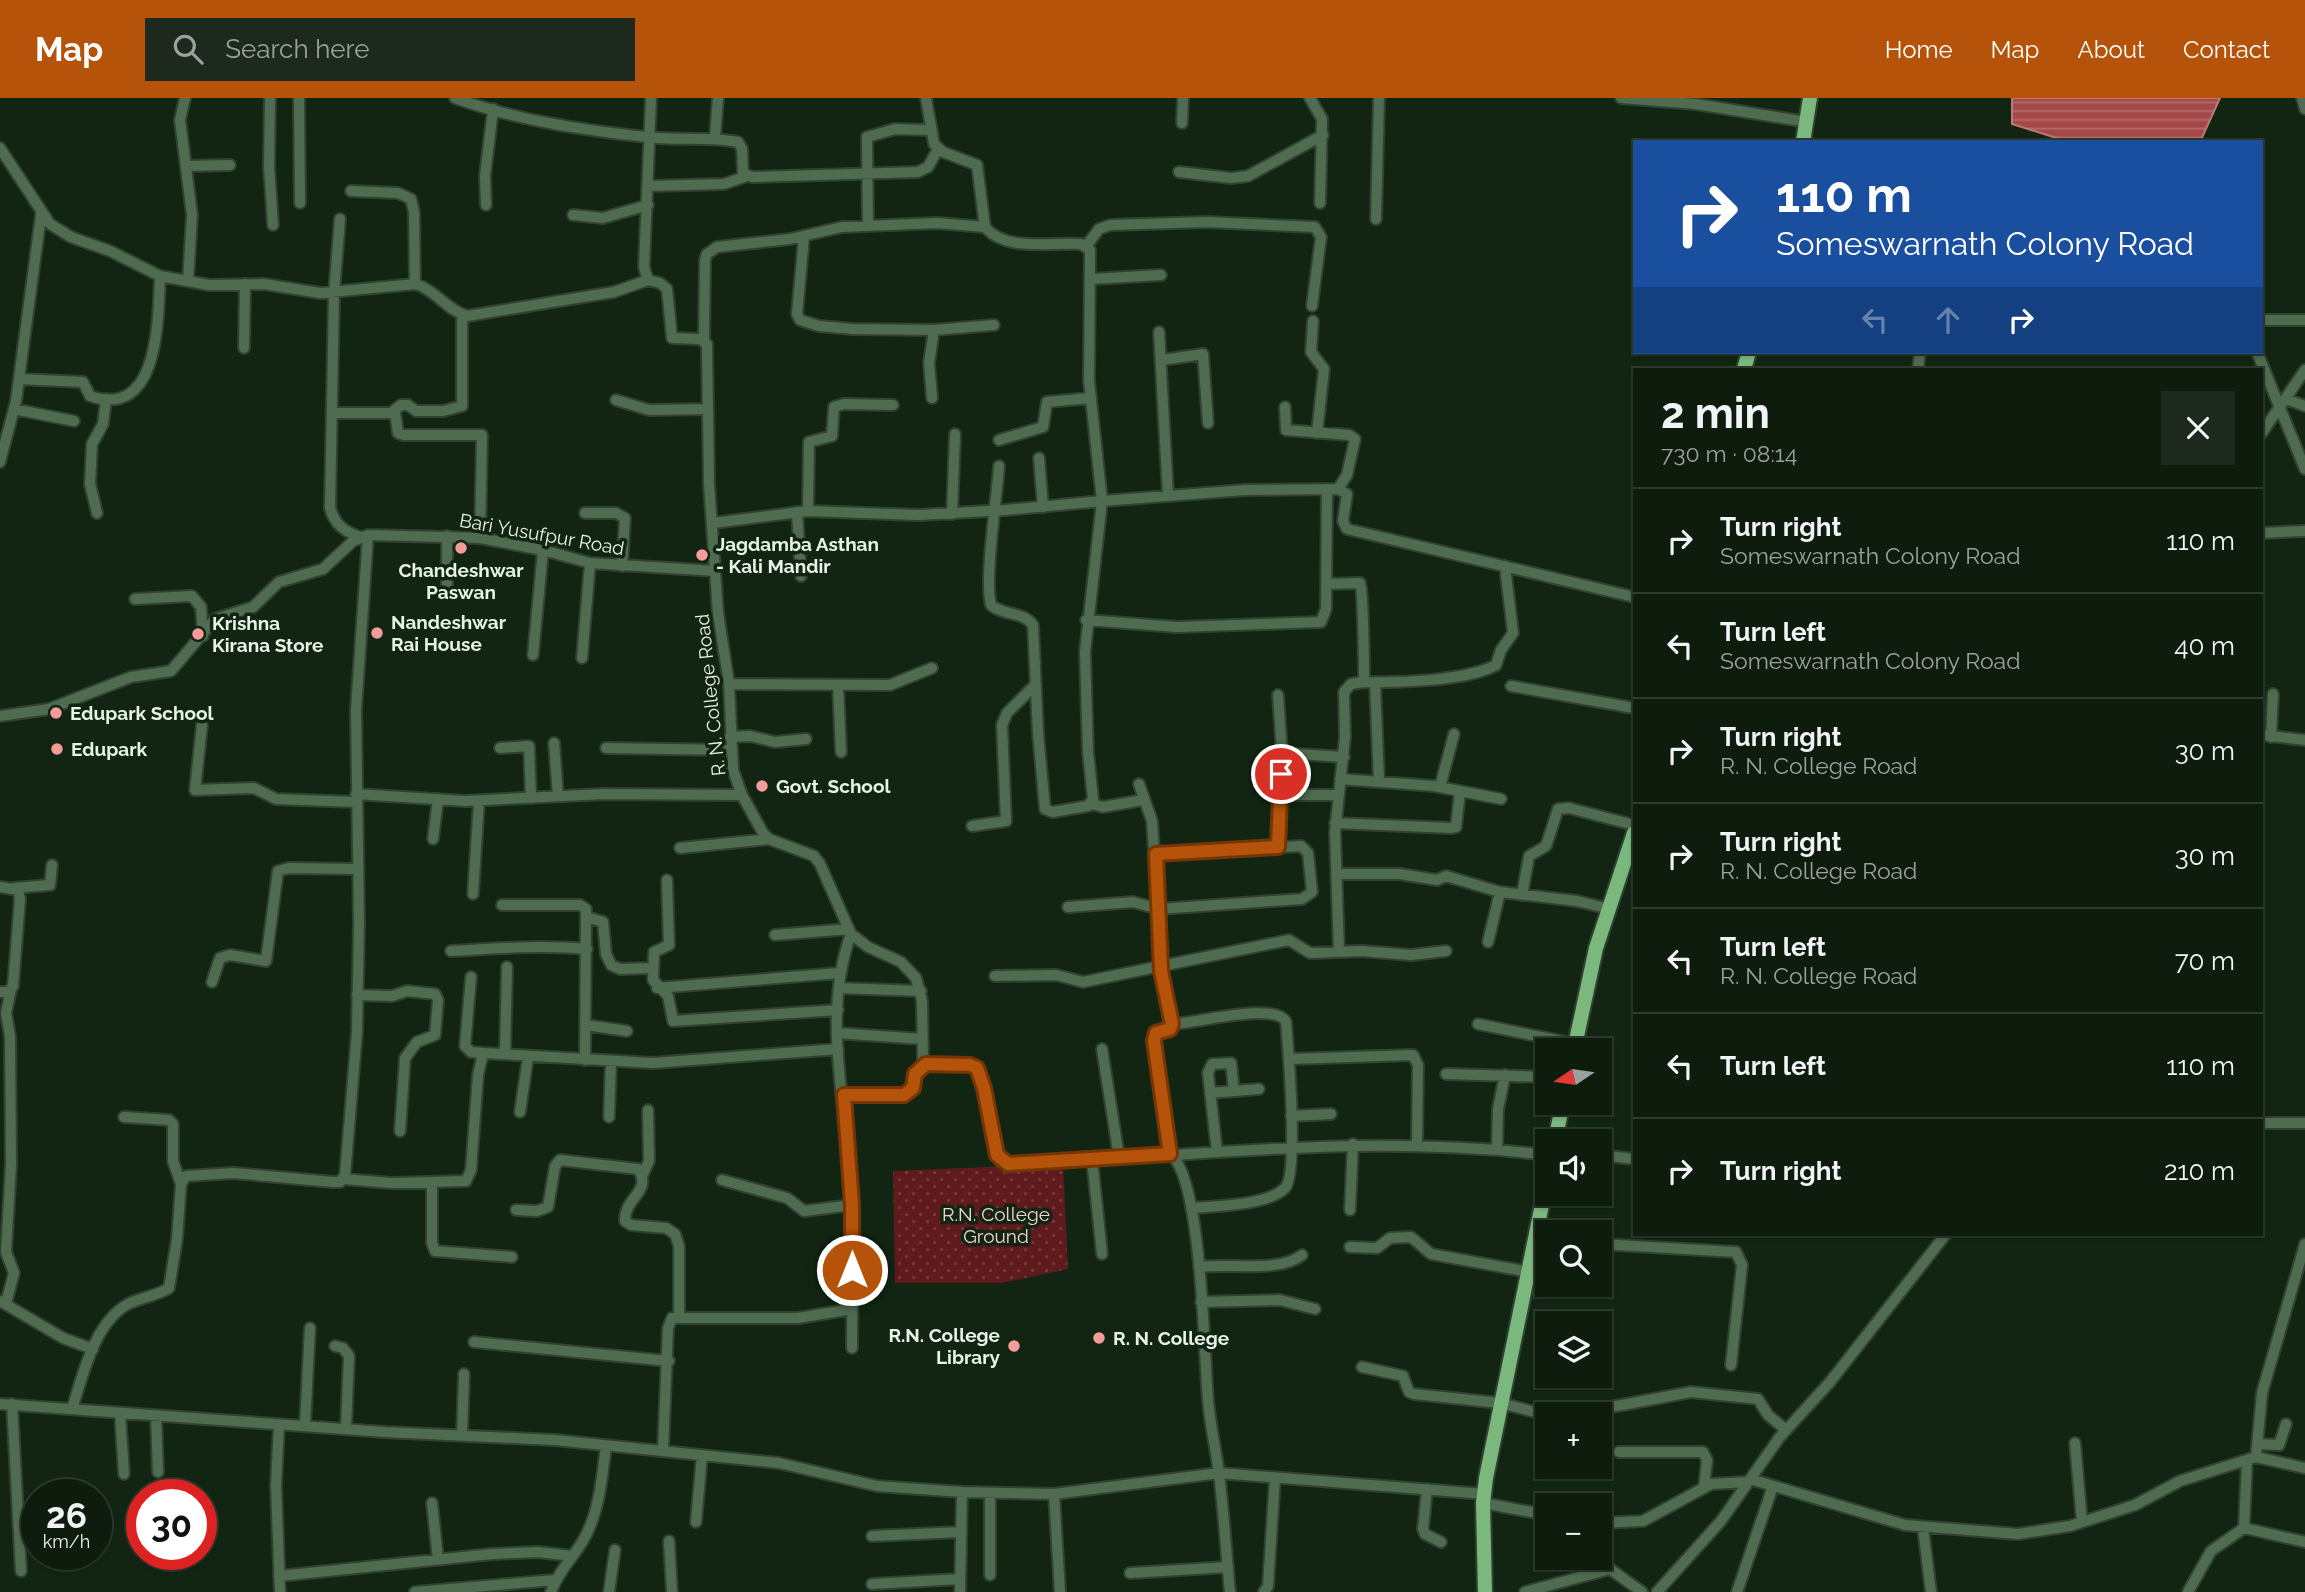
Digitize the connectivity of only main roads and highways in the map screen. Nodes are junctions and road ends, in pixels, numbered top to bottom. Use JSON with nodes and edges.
{"nodes":[{"id":1,"x":1810,"y":98,"type":"edge"},
{"id":2,"x":1803,"y":140,"type":"edge"},
{"id":3,"x":1633,"y":837,"type":"edge"},
{"id":4,"x":1577,"y":1038,"type":"edge"},
{"id":5,"x":1535,"y":1255,"type":"edge"},
{"id":6,"x":1485,"y":1592,"type":"edge"}],
"edges":[{"from":1,"to":2,"type":"main road"},
{"from":3,"to":4,"type":"main road"},
{"from":5,"to":6,"type":"main road"}]}
